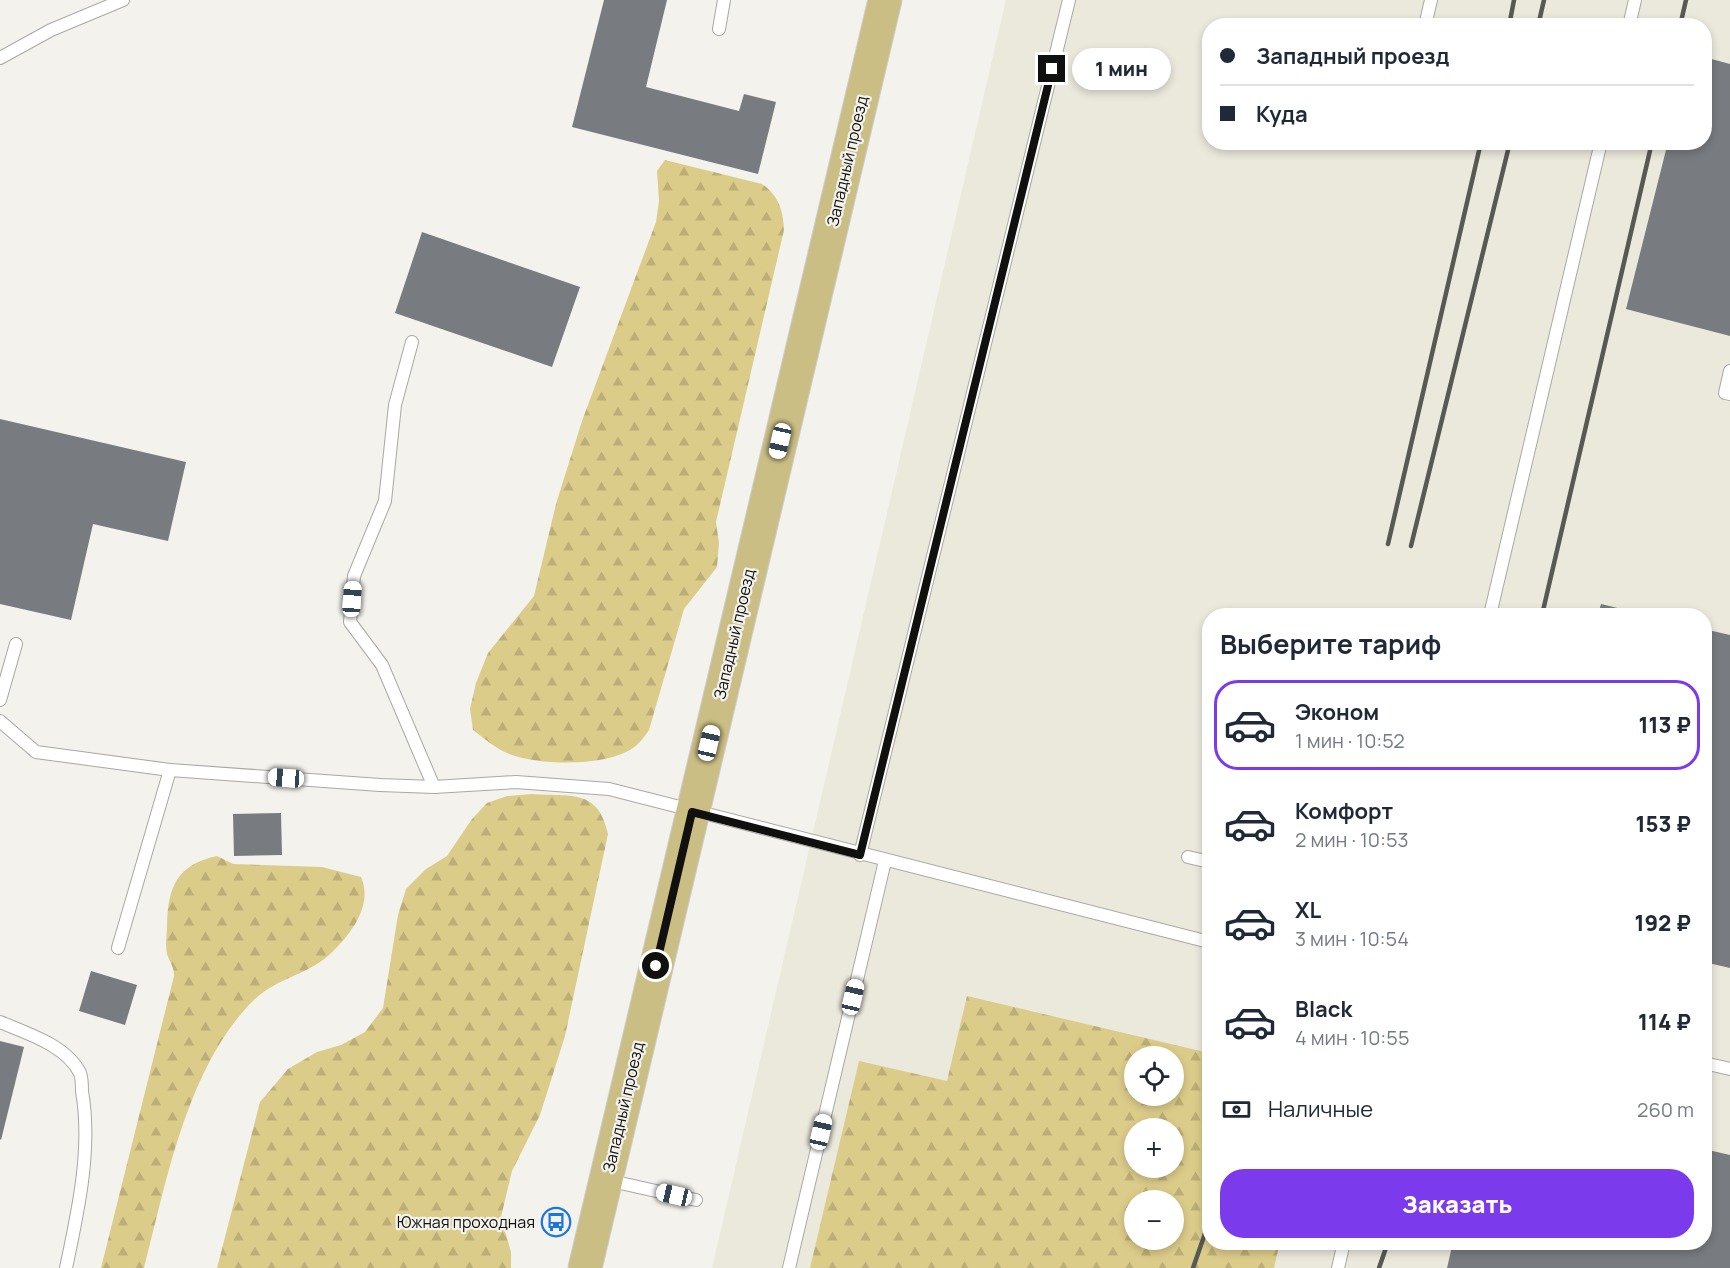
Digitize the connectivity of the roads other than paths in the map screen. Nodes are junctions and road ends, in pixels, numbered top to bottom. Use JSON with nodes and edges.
{"nodes":[{"id":1,"x":123,"y":0,"type":"edge"},
{"id":2,"x":724,"y":0,"type":"edge"},
{"id":3,"x":885,"y":0,"type":"edge"},
{"id":4,"x":1069,"y":0,"type":"edge"},
{"id":5,"x":1431,"y":0,"type":"edge"},
{"id":6,"x":1635,"y":0,"type":"edge"},
{"id":7,"x":1427,"y":18,"type":"edge"},
{"id":8,"x":1631,"y":18,"type":"edge"},
{"id":9,"x":718,"y":29,"type":"dead end"},
{"id":10,"x":0,"y":58,"type":"edge"},
{"id":11,"x":1599,"y":150,"type":"edge"},
{"id":12,"x":412,"y":342,"type":"dead end"},
{"id":13,"x":1730,"y":371,"type":"edge"},
{"id":14,"x":1730,"y":394,"type":"edge"},
{"id":15,"x":1492,"y":608,"type":"edge"},
{"id":16,"x":16,"y":644,"type":"dead end"},
{"id":17,"x":0,"y":700,"type":"edge"},
{"id":18,"x":0,"y":721,"type":"edge"},
{"id":19,"x":170,"y":770,"type":"junction"},
{"id":20,"x":434,"y":787,"type":"junction"},
{"id":21,"x":692,"y":812,"type":"junction"},
{"id":22,"x":860,"y":855,"type":"junction"},
{"id":23,"x":1188,"y":857,"type":"dead end"},
{"id":24,"x":1202,"y":860,"type":"edge"},
{"id":25,"x":885,"y":861,"type":"junction"},
{"id":26,"x":1202,"y":940,"type":"edge"},
{"id":27,"x":118,"y":948,"type":"dead end"},
{"id":28,"x":0,"y":1022,"type":"edge"},
{"id":29,"x":1712,"y":1065,"type":"edge"},
{"id":30,"x":1730,"y":1069,"type":"edge"},
{"id":31,"x":606,"y":1180,"type":"junction"},
{"id":32,"x":696,"y":1200,"type":"dead end"},
{"id":33,"x":1342,"y":1250,"type":"edge"},
{"id":34,"x":66,"y":1268,"type":"edge"},
{"id":35,"x":585,"y":1268,"type":"edge"},
{"id":36,"x":789,"y":1268,"type":"edge"},
{"id":37,"x":1338,"y":1268,"type":"edge"}],
"edges":[{"from":1,"to":10,"type":"lane"},
{"from":2,"to":9,"type":"lane"},
{"from":3,"to":21,"type":"main road","name":"Западный проезд"},
{"from":4,"to":22,"type":"lane"},
{"from":5,"to":7,"type":"lane"},
{"from":6,"to":8,"type":"lane"},
{"from":11,"to":15,"type":"lane"},
{"from":12,"to":20,"type":"lane"},
{"from":13,"to":14,"type":"lane"},
{"from":16,"to":17,"type":"lane"},
{"from":18,"to":19,"type":"lane"},
{"from":19,"to":20,"type":"lane"},
{"from":19,"to":27,"type":"lane"},
{"from":20,"to":21,"type":"lane"},
{"from":21,"to":22,"type":"lane"},
{"from":21,"to":31,"type":"main road","name":"Западный проезд"},
{"from":22,"to":25,"type":"lane"},
{"from":23,"to":24,"type":"lane"},
{"from":25,"to":26,"type":"lane"},
{"from":25,"to":36,"type":"lane"},
{"from":28,"to":34,"type":"lane"},
{"from":29,"to":30,"type":"lane"},
{"from":31,"to":32,"type":"lane"},
{"from":31,"to":35,"type":"main road","name":"Западный проезд"},
{"from":33,"to":37,"type":"lane"}]}
